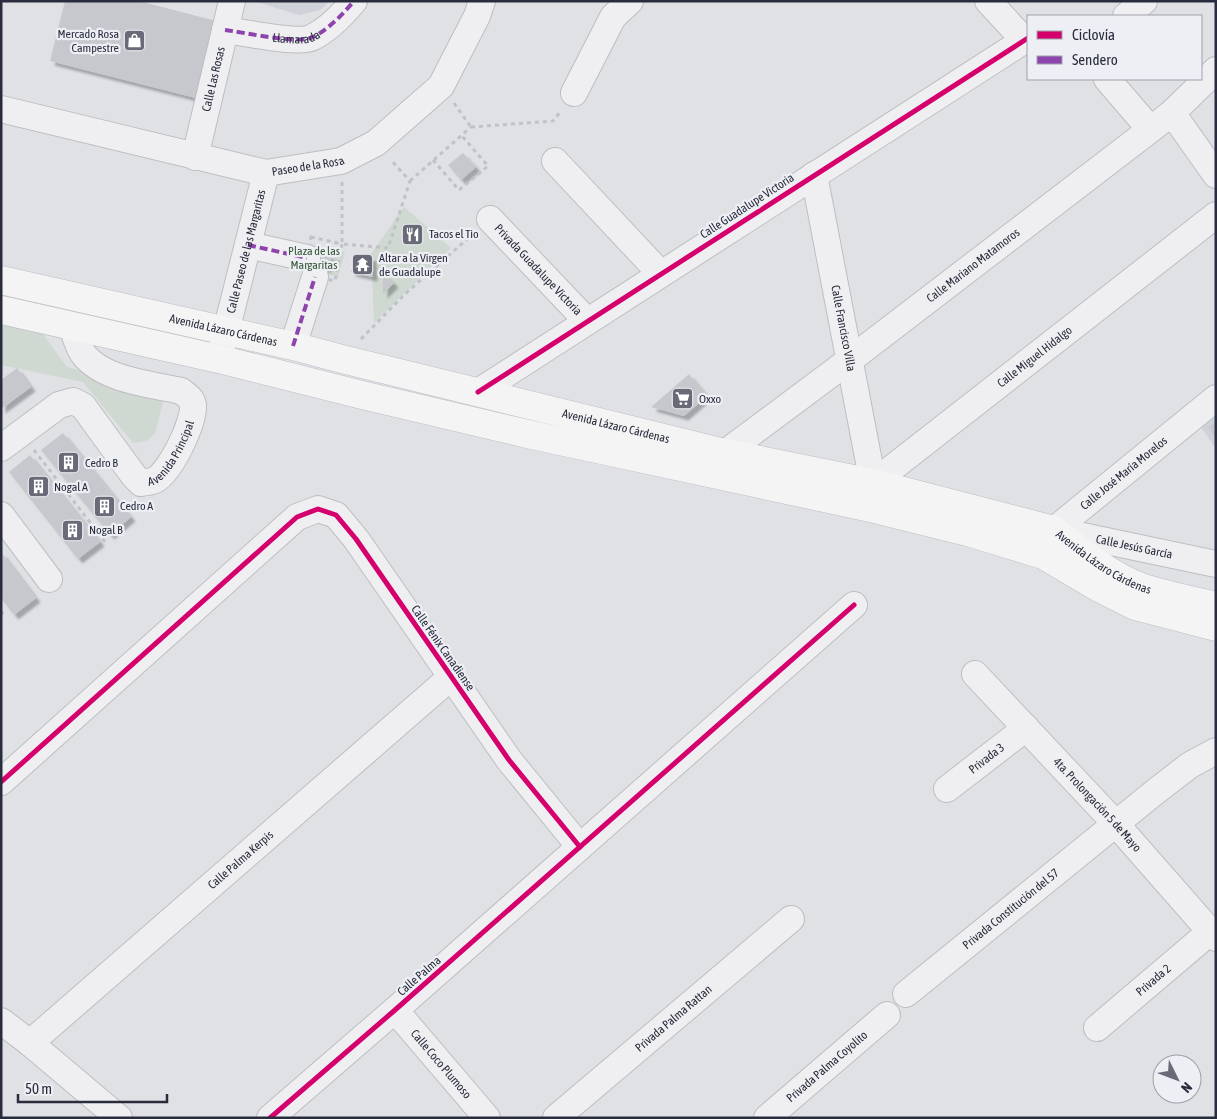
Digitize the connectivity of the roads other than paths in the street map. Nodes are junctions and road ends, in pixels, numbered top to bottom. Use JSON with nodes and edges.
{"nodes":[{"id":1,"x":232,"y":1,"type":"edge"},
{"id":2,"x":354,"y":1,"type":"edge"},
{"id":3,"x":482,"y":1,"type":"edge"},
{"id":4,"x":988,"y":1,"type":"edge"},
{"id":5,"x":1144,"y":1,"type":"edge"},
{"id":6,"x":620,"y":6,"type":"edge"},
{"id":7,"x":1127,"y":15,"type":"edge"},
{"id":8,"x":225,"y":30,"type":"junction"},
{"id":9,"x":1026,"y":39,"type":"edge"},
{"id":10,"x":1216,"y":70,"type":"edge"},
{"id":11,"x":1108,"y":80,"type":"edge"},
{"id":12,"x":574,"y":94,"type":"road end"},
{"id":13,"x":1,"y":109,"type":"edge"},
{"id":14,"x":1172,"y":113,"type":"junction"},
{"id":15,"x":1150,"y":129,"type":"junction"},
{"id":16,"x":195,"y":157,"type":"junction"},
{"id":17,"x":554,"y":161,"type":"dead end"},
{"id":18,"x":266,"y":173,"type":"junction"},
{"id":19,"x":814,"y":175,"type":"junction"},
{"id":20,"x":1216,"y":175,"type":"edge"},
{"id":21,"x":1216,"y":215,"type":"edge"},
{"id":22,"x":490,"y":219,"type":"road end"},
{"id":23,"x":248,"y":245,"type":"junction"},
{"id":24,"x":661,"y":274,"type":"junction"},
{"id":25,"x":1,"y":280,"type":"edge"},
{"id":26,"x":1,"y":310,"type":"edge"},
{"id":27,"x":587,"y":321,"type":"junction"},
{"id":28,"x":72,"y":326,"type":"junction"},
{"id":29,"x":226,"y":331,"type":"junction"},
{"id":30,"x":293,"y":346,"type":"junction"},
{"id":31,"x":219,"y":359,"type":"junction"},
{"id":32,"x":851,"y":359,"type":"junction"},
{"id":33,"x":478,"y":392,"type":"junction"},
{"id":34,"x":1216,"y":398,"type":"edge"},
{"id":35,"x":11,"y":441,"type":"edge"},
{"id":36,"x":725,"y":453,"type":"junction"},
{"id":37,"x":870,"y":495,"type":"junction"},
{"id":38,"x":1,"y":515,"type":"edge"},
{"id":39,"x":1054,"y":530,"type":"junction"},
{"id":40,"x":1043,"y":555,"type":"junction"},
{"id":41,"x":1216,"y":564,"type":"edge"},
{"id":42,"x":49,"y":579,"type":"dead end"},
{"id":43,"x":854,"y":604,"type":"dead end"},
{"id":44,"x":1216,"y":606,"type":"edge"},
{"id":45,"x":1216,"y":628,"type":"edge"},
{"id":46,"x":975,"y":674,"type":"dead end"},
{"id":47,"x":451,"y":677,"type":"junction"},
{"id":48,"x":1026,"y":728,"type":"junction"},
{"id":49,"x":1216,"y":751,"type":"edge"},
{"id":50,"x":1,"y":782,"type":"edge"},
{"id":51,"x":948,"y":789,"type":"dead end"},
{"id":52,"x":1116,"y":824,"type":"junction"},
{"id":53,"x":580,"y":847,"type":"junction"},
{"id":54,"x":791,"y":919,"type":"dead end"},
{"id":55,"x":1213,"y":935,"type":"edge"},
{"id":56,"x":906,"y":994,"type":"dead end"},
{"id":57,"x":395,"y":1010,"type":"junction"},
{"id":58,"x":886,"y":1015,"type":"dead end"},
{"id":59,"x":1,"y":1021,"type":"edge"},
{"id":60,"x":1097,"y":1028,"type":"dead end"},
{"id":61,"x":30,"y":1043,"type":"junction"},
{"id":62,"x":118,"y":1118,"type":"edge"},
{"id":63,"x":270,"y":1118,"type":"edge"},
{"id":64,"x":487,"y":1118,"type":"edge"},
{"id":65,"x":556,"y":1118,"type":"edge"},
{"id":66,"x":768,"y":1118,"type":"edge"}],
"edges":[{"from":1,"to":8,"type":"street","name":"Calle Las Rosas"},
{"from":2,"to":8,"type":"street","name":"Llamarada"},
{"from":3,"to":18,"type":"street","name":"Paseo de la Rosa"},
{"from":4,"to":9,"type":"street"},
{"from":5,"to":7,"type":"street"},
{"from":6,"to":12,"type":"street"},
{"from":8,"to":16,"type":"street","name":"Calle Las Rosas"},
{"from":9,"to":19,"type":"street","name":"Calle Guadalupe Victoria"},
{"from":10,"to":14,"type":"street","name":"Calle Mariano Matamoros"},
{"from":11,"to":15,"type":"street"},
{"from":13,"to":16,"type":"street","name":"Paseo de la Rosa"},
{"from":14,"to":15,"type":"street","name":"Calle Mariano Matamoros"},
{"from":14,"to":20,"type":"street"},
{"from":15,"to":32,"type":"street","name":"Calle Mariano Matamoros"},
{"from":16,"to":18,"type":"street","name":"Paseo de la Rosa"},
{"from":17,"to":24,"type":"street"},
{"from":18,"to":23,"type":"street","name":"Calle Paseo de las Margaritas"},
{"from":19,"to":24,"type":"street","name":"Calle Guadalupe Victoria"},
{"from":19,"to":32,"type":"street","name":"Calle Francisco Villa"},
{"from":21,"to":37,"type":"street","name":"Calle Miguel Hidalgo"},
{"from":22,"to":27,"type":"street","name":"Privada Guadalupe Victoria"},
{"from":23,"to":29,"type":"street","name":"Calle Paseo de las Margaritas"},
{"from":23,"to":30,"type":"street"},
{"from":24,"to":27,"type":"street","name":"Calle Guadalupe Victoria"},
{"from":25,"to":29,"type":"main road","name":"Avenida Lázaro Cárdenas"},
{"from":26,"to":28,"type":"main road","name":"Avenida Lázaro Cárdenas"},
{"from":27,"to":33,"type":"street","name":"Calle Guadalupe Victoria"},
{"from":28,"to":31,"type":"main road","name":"Avenida Lázaro Cárdenas"},
{"from":28,"to":35,"type":"street","name":"Avenida Principal"},
{"from":29,"to":30,"type":"main road","name":"Avenida Lázaro Cárdenas"},
{"from":29,"to":31,"type":"street","name":"Calle Paseo de las Margaritas"},
{"from":30,"to":33,"type":"main road","name":"Avenida Lázaro Cárdenas"},
{"from":31,"to":37,"type":"main road","name":"Avenida Lázaro Cárdenas"},
{"from":32,"to":36,"type":"street","name":"Calle Mariano Matamoros"},
{"from":32,"to":37,"type":"street","name":"Calle Francisco Villa"},
{"from":33,"to":36,"type":"main road","name":"Avenida Lázaro Cárdenas"},
{"from":34,"to":39,"type":"street","name":"Calle José María Morelos"},
{"from":36,"to":37,"type":"main road","name":"Avenida Lázaro Cárdenas"},
{"from":37,"to":39,"type":"main road","name":"Avenida Lázaro Cárdenas"},
{"from":37,"to":40,"type":"main road","name":"Avenida Lázaro Cárdenas"},
{"from":38,"to":42,"type":"street"},
{"from":39,"to":40,"type":"street","name":"Calle José María Morelos"},
{"from":39,"to":41,"type":"street","name":"Calle Jesús García"},
{"from":39,"to":44,"type":"main road","name":"Avenida Lázaro Cárdenas"},
{"from":40,"to":45,"type":"main road","name":"Avenida Lázaro Cárdenas"},
{"from":43,"to":53,"type":"street"},
{"from":46,"to":48,"type":"street","name":"4ta. Prolongación 5 de Mayo"},
{"from":47,"to":50,"type":"street","name":"Calle Fénix Canadiense"},
{"from":47,"to":53,"type":"street","name":"Calle Fénix Canadiense"},
{"from":47,"to":61,"type":"street","name":"Calle Palma Kerpis"},
{"from":48,"to":51,"type":"street","name":"Privada 3"},
{"from":48,"to":52,"type":"street","name":"4ta. Prolongación 5 de Mayo"},
{"from":49,"to":52,"type":"street","name":"Privada Constitución del 57"},
{"from":52,"to":55,"type":"street","name":"4ta. Prolongación 5 de Mayo"},
{"from":52,"to":56,"type":"street","name":"Privada Constitución del 57"},
{"from":53,"to":57,"type":"street","name":"Calle Palma"},
{"from":54,"to":65,"type":"street","name":"Privada Palma Rattan"},
{"from":55,"to":60,"type":"street","name":"Privada 2"},
{"from":57,"to":63,"type":"street","name":"Calle Palma"},
{"from":57,"to":64,"type":"street","name":"Calle Coco Plumoso"},
{"from":58,"to":66,"type":"street","name":"Privada Palma Coyolito"},
{"from":59,"to":61,"type":"street"},
{"from":61,"to":62,"type":"street"}]}
